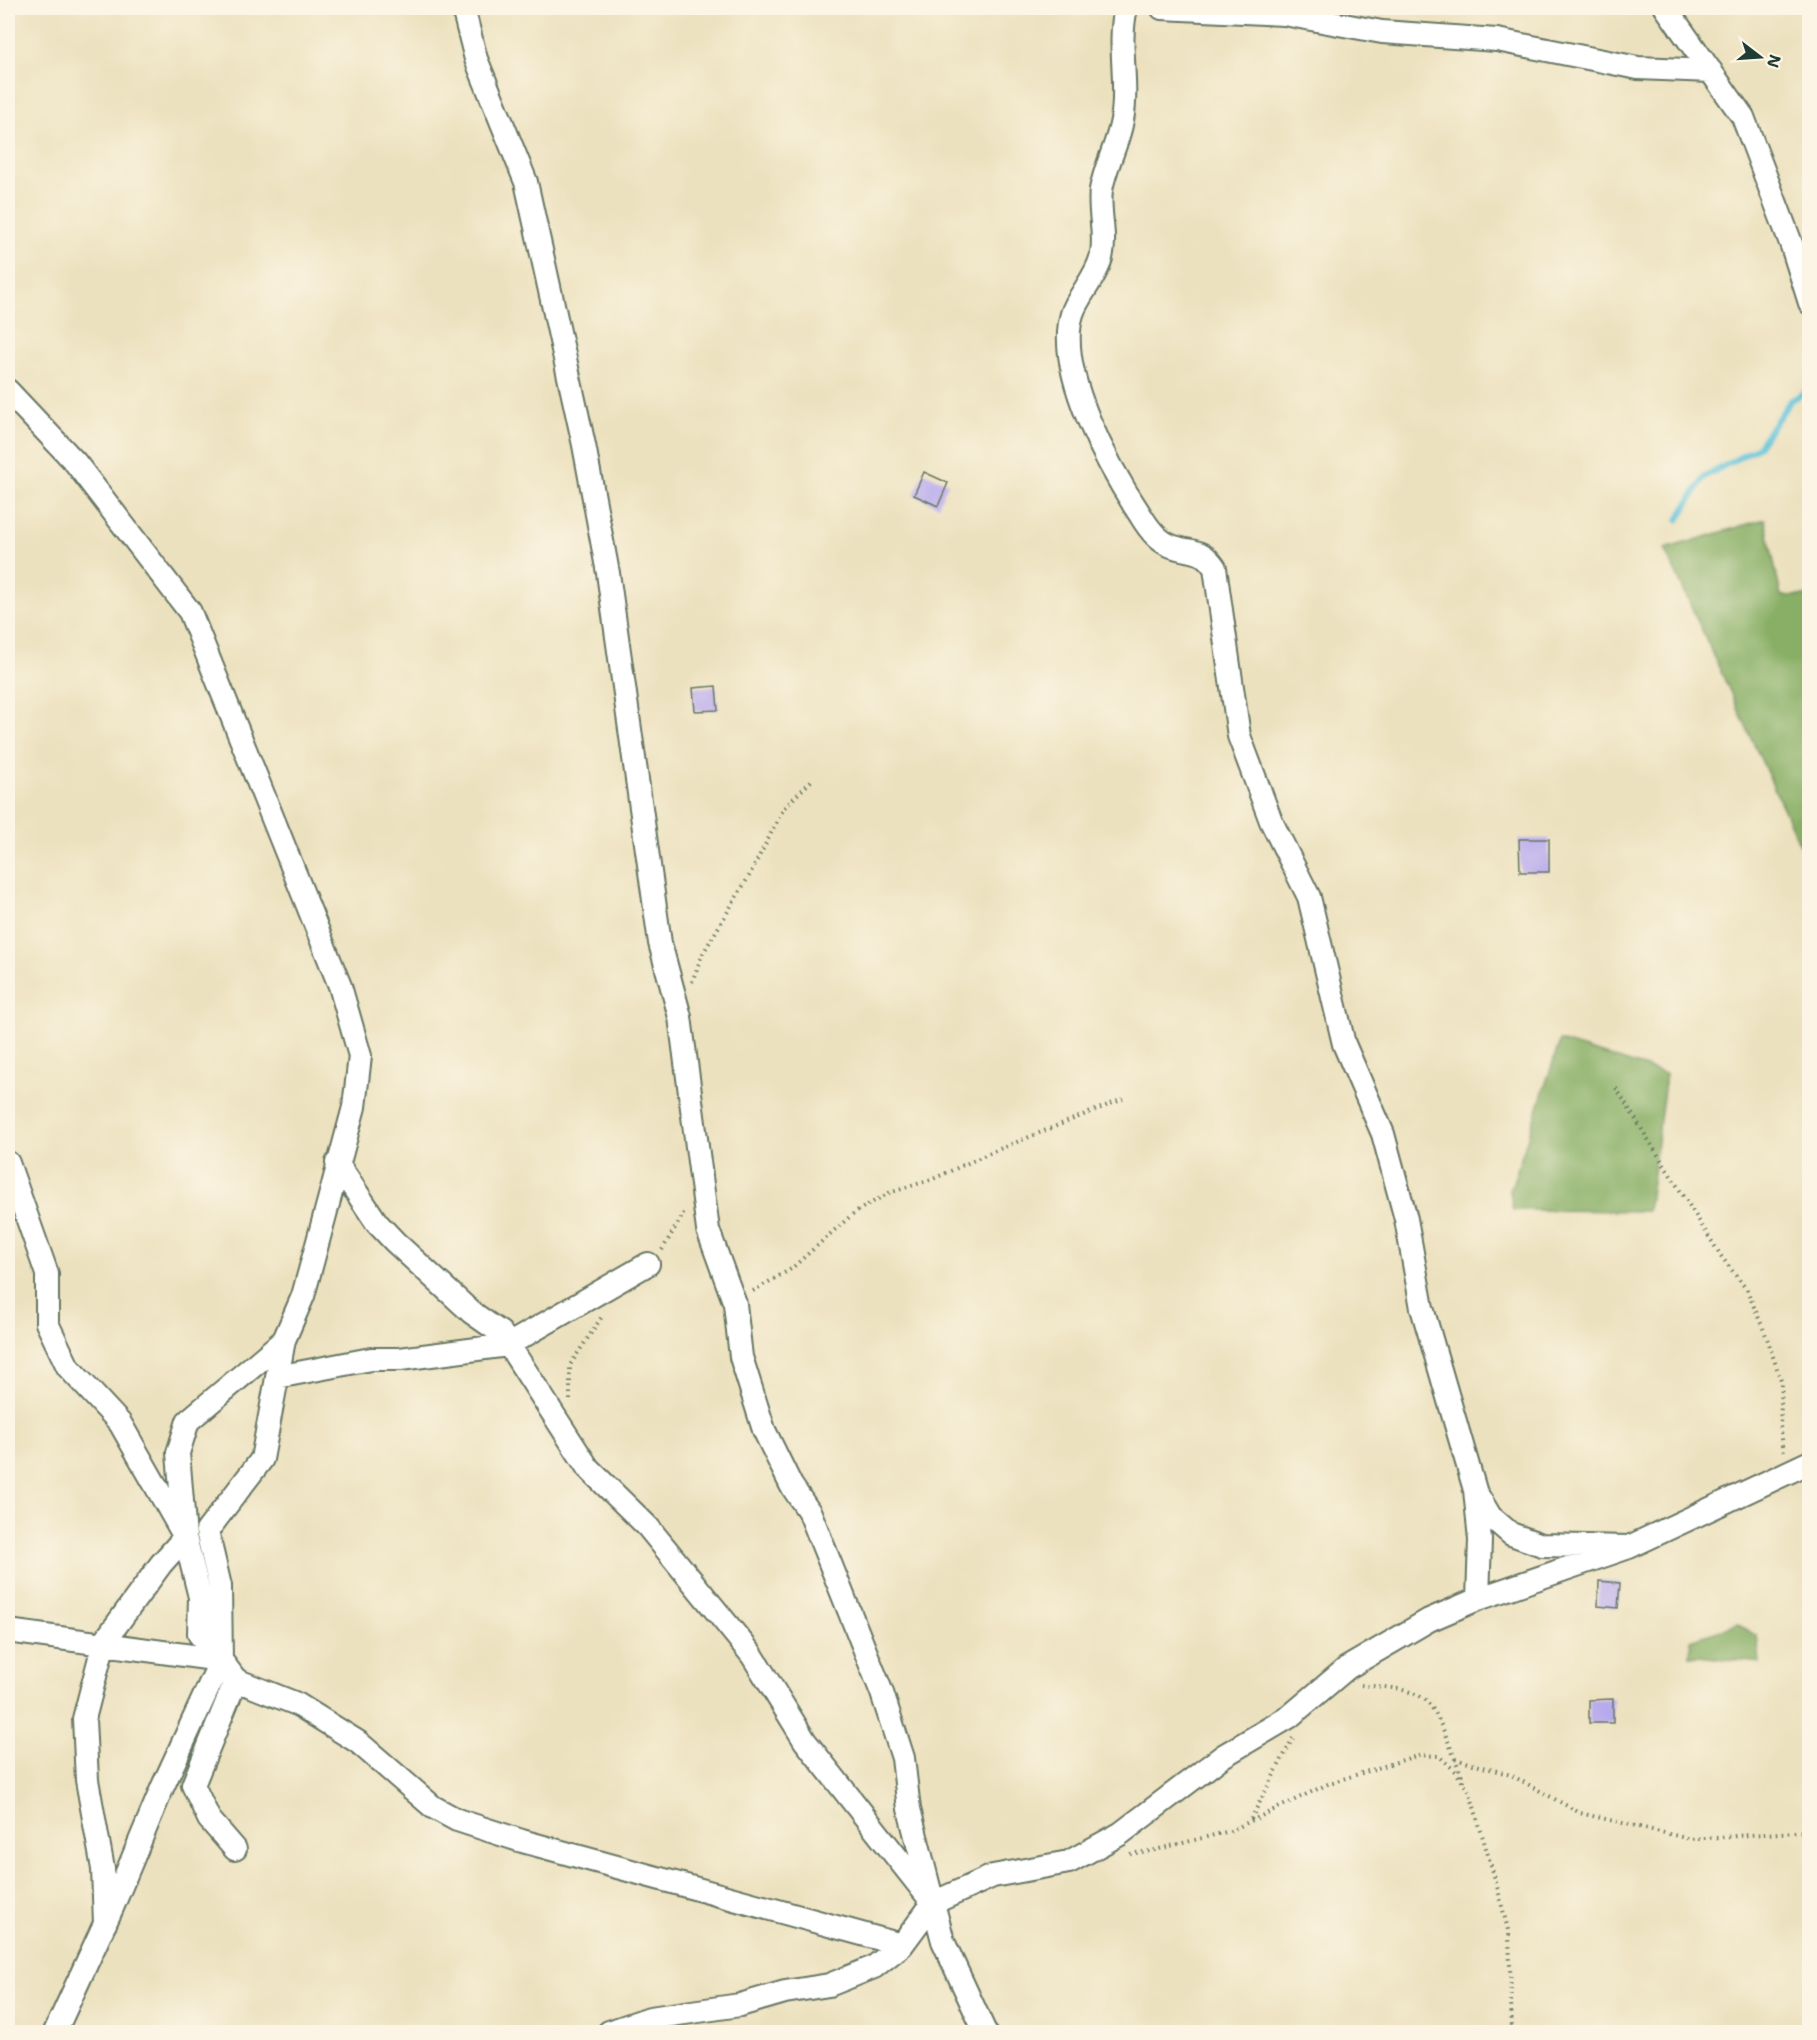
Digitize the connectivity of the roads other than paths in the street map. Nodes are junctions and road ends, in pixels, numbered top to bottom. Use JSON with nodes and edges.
{"nodes":[{"id":1,"x":464,"y":8,"type":"edge"},
{"id":2,"x":1125,"y":8,"type":"edge"},
{"id":3,"x":1162,"y":8,"type":"edge"},
{"id":4,"x":1666,"y":8,"type":"edge"},
{"id":5,"x":1711,"y":71,"type":"junction"},
{"id":6,"x":1809,"y":303,"type":"edge"},
{"id":7,"x":8,"y":391,"type":"edge"},
{"id":8,"x":337,"y":1162,"type":"junction"},
{"id":9,"x":8,"y":1163,"type":"edge"},
{"id":10,"x":648,"y":1264,"type":"dead end"},
{"id":11,"x":284,"y":1340,"type":"junction"},
{"id":12,"x":508,"y":1345,"type":"junction"},
{"id":13,"x":277,"y":1377,"type":"junction"},
{"id":14,"x":1809,"y":1462,"type":"edge"},
{"id":15,"x":1475,"y":1490,"type":"junction"},
{"id":16,"x":185,"y":1537,"type":"junction"},
{"id":17,"x":1629,"y":1547,"type":"junction"},
{"id":18,"x":1478,"y":1599,"type":"junction"},
{"id":19,"x":8,"y":1631,"type":"edge"},
{"id":20,"x":104,"y":1642,"type":"junction"},
{"id":21,"x":221,"y":1660,"type":"junction"},
{"id":22,"x":236,"y":1680,"type":"junction"},
{"id":23,"x":235,"y":1849,"type":"dead end"},
{"id":24,"x":933,"y":1903,"type":"junction"},
{"id":25,"x":105,"y":1924,"type":"junction"},
{"id":26,"x":902,"y":1946,"type":"junction"},
{"id":27,"x":55,"y":2032,"type":"edge"},
{"id":28,"x":609,"y":2032,"type":"edge"},
{"id":29,"x":985,"y":2032,"type":"edge"}],
"edges":[{"from":1,"to":24,"type":"street"},
{"from":2,"to":15,"type":"street"},
{"from":3,"to":5,"type":"street"},
{"from":4,"to":5,"type":"street"},
{"from":5,"to":6,"type":"street"},
{"from":7,"to":8,"type":"street"},
{"from":8,"to":11,"type":"street"},
{"from":8,"to":12,"type":"street"},
{"from":9,"to":16,"type":"street"},
{"from":10,"to":12,"type":"street"},
{"from":11,"to":13,"type":"street"},
{"from":11,"to":16,"type":"street"},
{"from":12,"to":13,"type":"street"},
{"from":12,"to":24,"type":"street"},
{"from":13,"to":21,"type":"street"},
{"from":14,"to":17,"type":"street"},
{"from":15,"to":17,"type":"street"},
{"from":15,"to":18,"type":"street"},
{"from":16,"to":20,"type":"street"},
{"from":16,"to":21,"type":"street"},
{"from":17,"to":18,"type":"street"},
{"from":18,"to":24,"type":"street"},
{"from":19,"to":20,"type":"street"},
{"from":20,"to":21,"type":"street"},
{"from":20,"to":25,"type":"street"},
{"from":21,"to":22,"type":"street"},
{"from":21,"to":25,"type":"street"},
{"from":22,"to":23,"type":"street"},
{"from":22,"to":26,"type":"street"},
{"from":24,"to":26,"type":"street"},
{"from":24,"to":29,"type":"street"},
{"from":25,"to":27,"type":"street"},
{"from":26,"to":28,"type":"street"}]}
